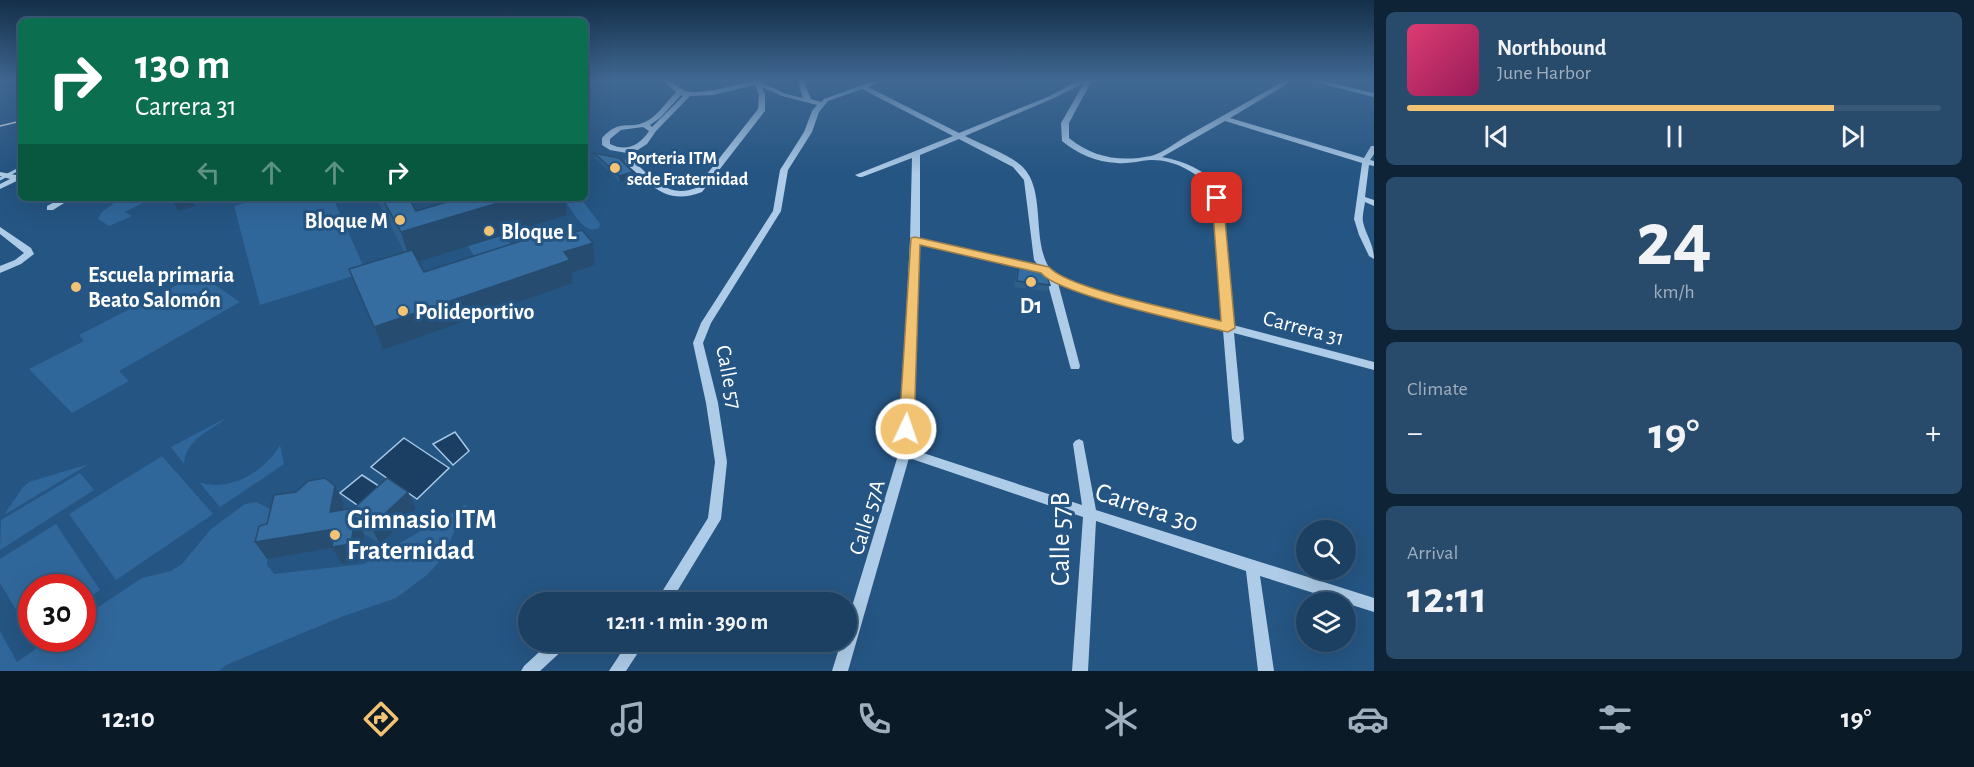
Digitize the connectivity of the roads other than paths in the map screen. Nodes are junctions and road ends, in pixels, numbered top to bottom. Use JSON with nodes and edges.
{"nodes":[{"id":1,"x":661,"y":111,"type":"edge"},
{"id":2,"x":672,"y":111,"type":"edge"},
{"id":3,"x":760,"y":111,"type":"edge"},
{"id":4,"x":818,"y":111,"type":"edge"},
{"id":5,"x":913,"y":111,"type":"edge"},
{"id":6,"x":1015,"y":111,"type":"edge"},
{"id":7,"x":1072,"y":111,"type":"edge"},
{"id":8,"x":1235,"y":111,"type":"edge"},
{"id":9,"x":1223,"y":118,"type":"junction"},
{"id":10,"x":644,"y":125,"type":"junction"},
{"id":11,"x":653,"y":130,"type":"junction"},
{"id":12,"x":959,"y":134,"type":"junction"},
{"id":13,"x":1374,"y":148,"type":"edge"},
{"id":14,"x":632,"y":150,"type":"junction"},
{"id":15,"x":916,"y":154,"type":"junction"},
{"id":16,"x":1154,"y":158,"type":"junction"},
{"id":17,"x":1368,"y":165,"type":"edge"},
{"id":18,"x":1374,"y":172,"type":"edge"},
{"id":19,"x":0,"y":174,"type":"edge"},
{"id":20,"x":859,"y":175,"type":"dead end"},
{"id":21,"x":17,"y":177,"type":"edge"},
{"id":22,"x":0,"y":187,"type":"edge"},
{"id":23,"x":1360,"y":198,"type":"junction"},
{"id":24,"x":63,"y":201,"type":"edge"},
{"id":25,"x":1374,"y":203,"type":"edge"},
{"id":26,"x":50,"y":208,"type":"dead end"},
{"id":27,"x":0,"y":231,"type":"edge"},
{"id":28,"x":915,"y":240,"type":"junction"},
{"id":29,"x":1374,"y":256,"type":"edge"},
{"id":30,"x":0,"y":270,"type":"edge"},
{"id":31,"x":1048,"y":273,"type":"junction"},
{"id":32,"x":1228,"y":328,"type":"junction"},
{"id":33,"x":1075,"y":366,"type":"dead end"},
{"id":34,"x":1374,"y":366,"type":"edge"},
{"id":35,"x":1238,"y":439,"type":"dead end"},
{"id":36,"x":1079,"y":444,"type":"dead end"},
{"id":37,"x":905,"y":452,"type":"junction"},
{"id":38,"x":1090,"y":514,"type":"junction"},
{"id":39,"x":1252,"y":567,"type":"junction"},
{"id":40,"x":669,"y":592,"type":"edge"},
{"id":41,"x":1374,"y":605,"type":"edge"},
{"id":42,"x":550,"y":652,"type":"edge"},
{"id":43,"x":630,"y":652,"type":"edge"},
{"id":44,"x":529,"y":671,"type":"edge"},
{"id":45,"x":617,"y":671,"type":"edge"},
{"id":46,"x":840,"y":671,"type":"edge"},
{"id":47,"x":1080,"y":671,"type":"edge"},
{"id":48,"x":1266,"y":671,"type":"edge"}],
"edges":[{"from":1,"to":10,"type":"street"},
{"from":2,"to":11,"type":"street"},
{"from":3,"to":14,"type":"street"},
{"from":4,"to":40,"type":"street","name":"Calle 57"},
{"from":5,"to":12,"type":"street"},
{"from":6,"to":12,"type":"street"},
{"from":7,"to":16,"type":"street"},
{"from":8,"to":9,"type":"street"},
{"from":9,"to":16,"type":"street"},
{"from":9,"to":17,"type":"street"},
{"from":10,"to":11,"type":"street"},
{"from":10,"to":14,"type":"street"},
{"from":11,"to":14,"type":"street"},
{"from":12,"to":15,"type":"street"},
{"from":12,"to":31,"type":"street"},
{"from":13,"to":17,"type":"street"},
{"from":15,"to":20,"type":"street"},
{"from":15,"to":28,"type":"street","name":"Calle 57A"},
{"from":16,"to":32,"type":"street"},
{"from":17,"to":18,"type":"street"},
{"from":17,"to":23,"type":"street"},
{"from":19,"to":21,"type":"street"},
{"from":21,"to":22,"type":"street"},
{"from":23,"to":25,"type":"street"},
{"from":23,"to":29,"type":"street"},
{"from":24,"to":26,"type":"street"},
{"from":27,"to":30,"type":"street"},
{"from":28,"to":31,"type":"street","name":"Carrera 31"},
{"from":28,"to":37,"type":"street","name":"Calle 57A"},
{"from":31,"to":32,"type":"street","name":"Carrera 31"},
{"from":31,"to":33,"type":"street"},
{"from":32,"to":34,"type":"street","name":"Carrera 31"},
{"from":32,"to":35,"type":"street"},
{"from":36,"to":38,"type":"street","name":"Calle 57B"},
{"from":37,"to":38,"type":"street","name":"Carrera 30"},
{"from":37,"to":46,"type":"street","name":"Calle 57A"},
{"from":38,"to":39,"type":"street","name":"Carrera 30"},
{"from":38,"to":47,"type":"street","name":"Calle 57B"},
{"from":39,"to":41,"type":"street","name":"Carrera 30"},
{"from":39,"to":48,"type":"street"},
{"from":42,"to":44,"type":"street"},
{"from":43,"to":45,"type":"street"}]}
